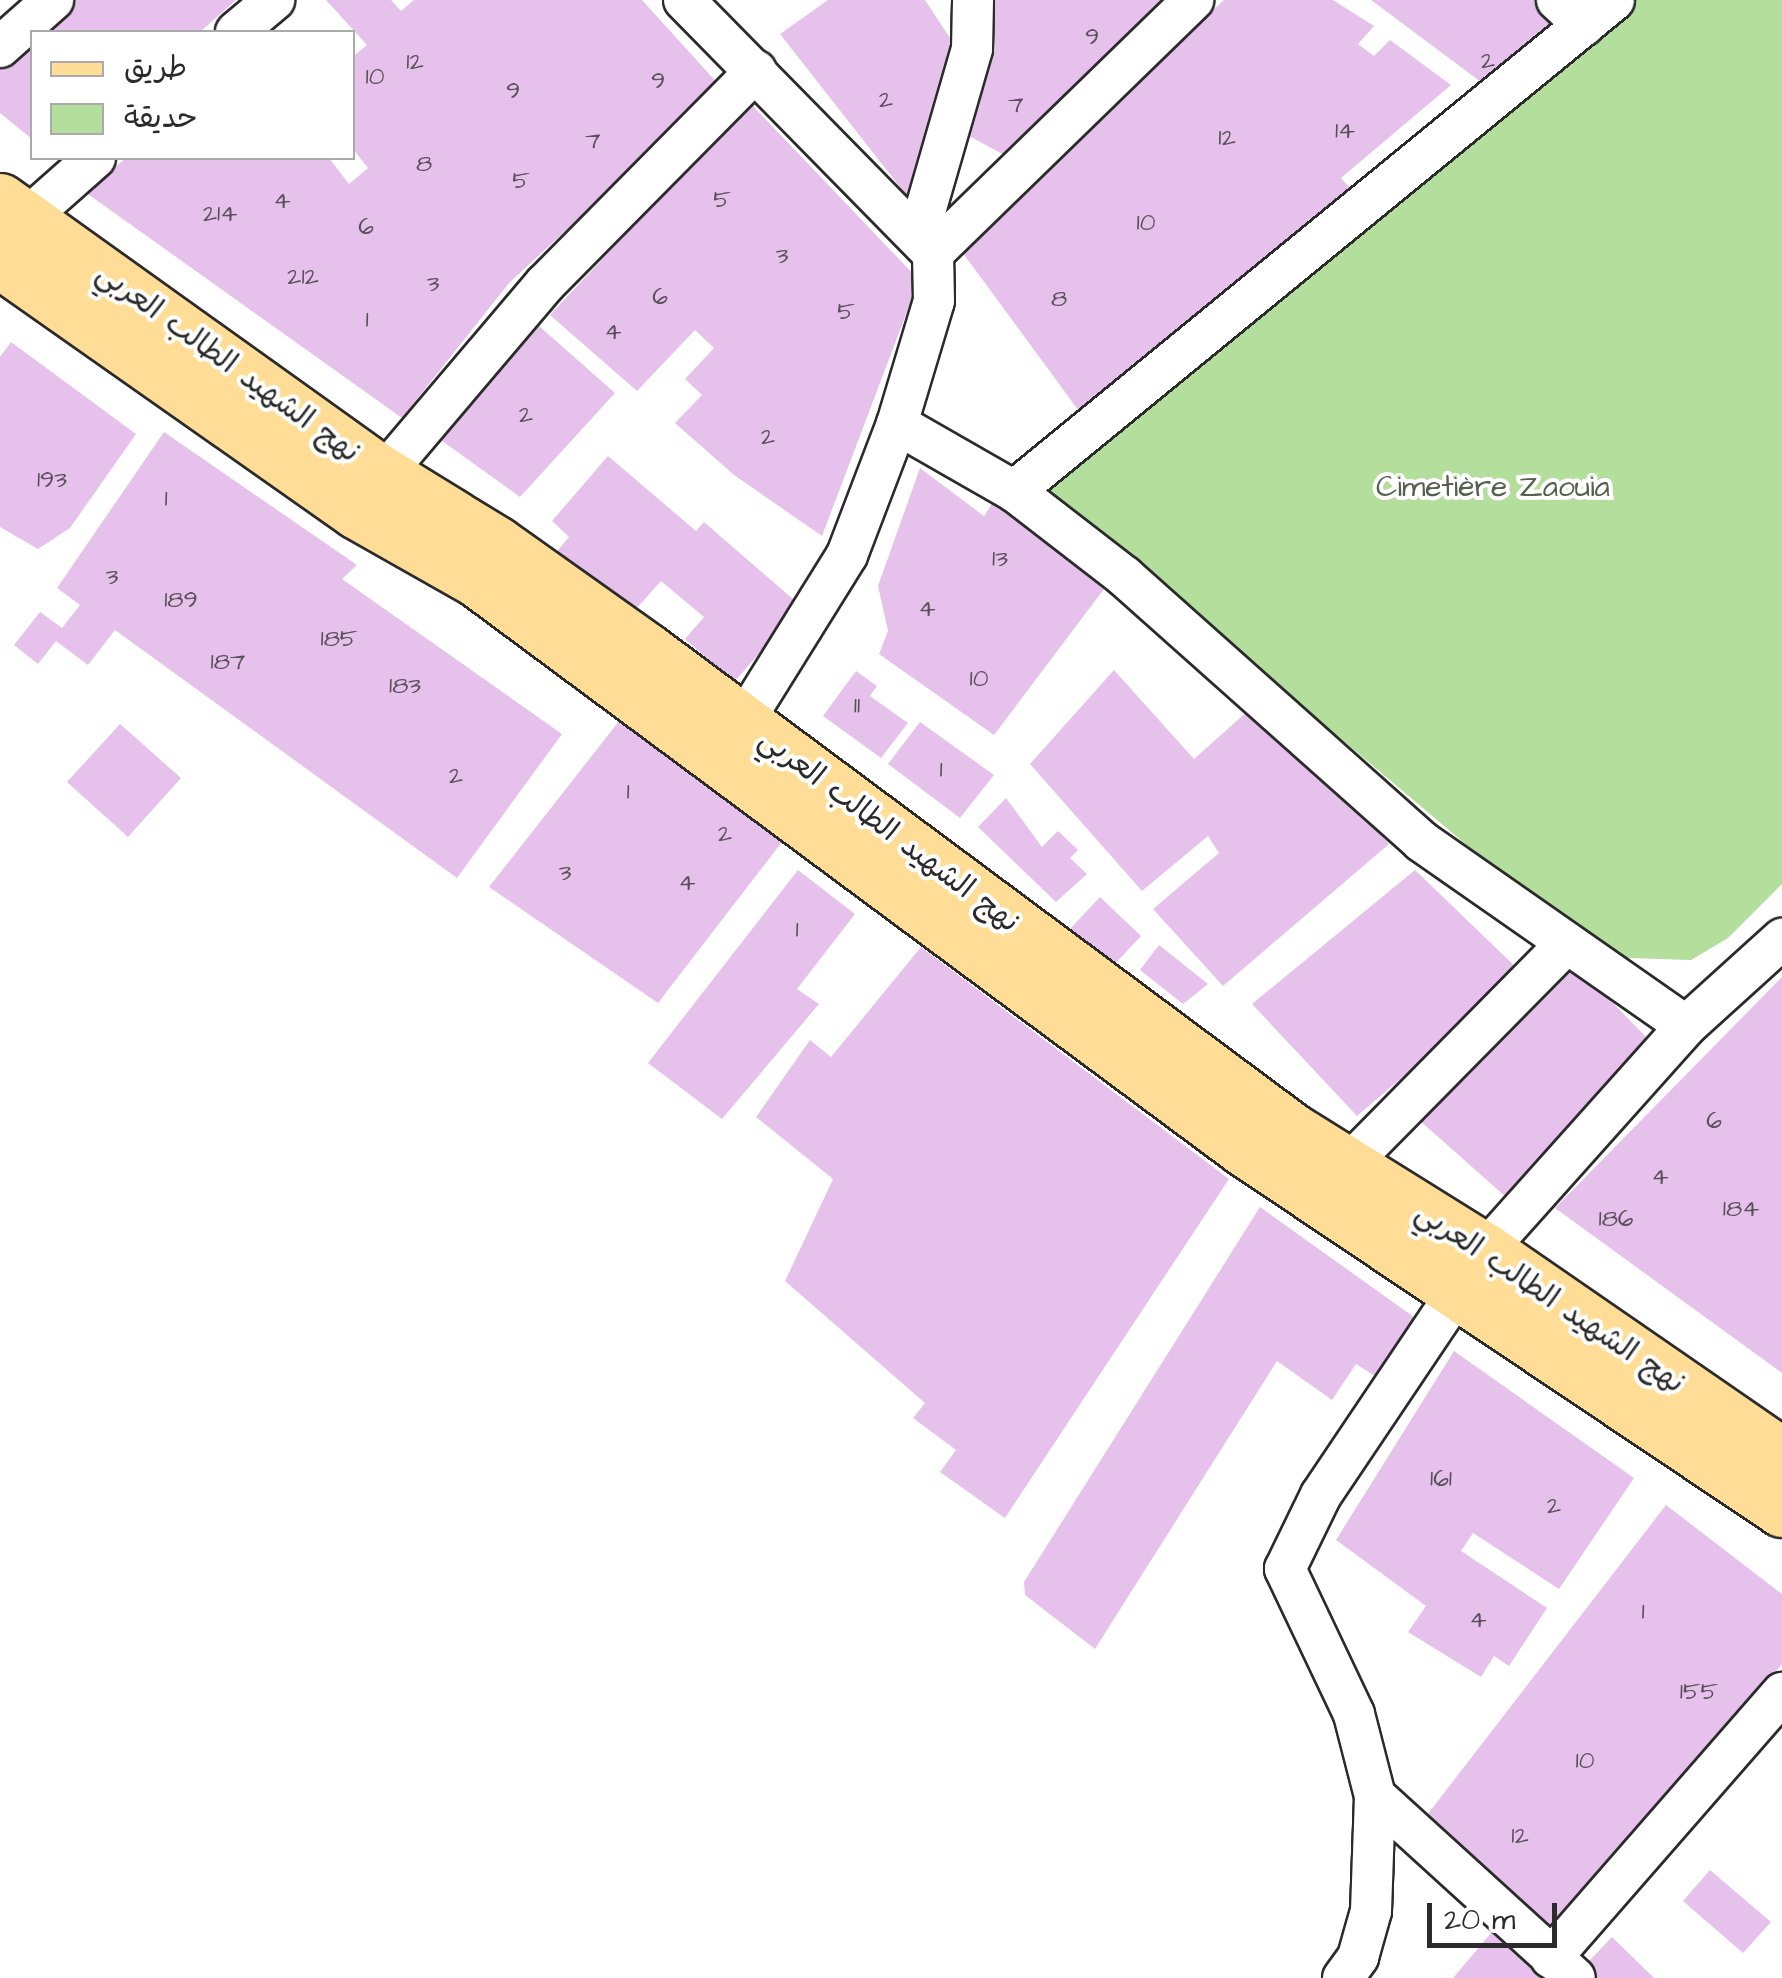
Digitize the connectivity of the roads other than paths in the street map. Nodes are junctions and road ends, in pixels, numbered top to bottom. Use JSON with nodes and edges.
{"nodes":[{"id":1,"x":53,"y":0,"type":"edge"},
{"id":2,"x":274,"y":0,"type":"edge"},
{"id":3,"x":684,"y":0,"type":"edge"},
{"id":4,"x":974,"y":0,"type":"edge"},
{"id":5,"x":1193,"y":0,"type":"edge"},
{"id":6,"x":1585,"y":8,"type":"edge"},
{"id":7,"x":238,"y":30,"type":"edge"},
{"id":8,"x":0,"y":47,"type":"edge"},
{"id":9,"x":756,"y":72,"type":"junction"},
{"id":10,"x":93,"y":160,"type":"edge"},
{"id":11,"x":9,"y":227,"type":"edge"},
{"id":12,"x":926,"y":245,"type":"junction"},
{"id":13,"x":898,"y":424,"type":"junction"},
{"id":14,"x":368,"y":492,"type":"junction"},
{"id":15,"x":1014,"y":492,"type":"junction"},
{"id":16,"x":732,"y":740,"type":"junction"},
{"id":17,"x":1782,"y":938,"type":"edge"},
{"id":18,"x":1564,"y":946,"type":"junction"},
{"id":19,"x":1686,"y":1026,"type":"junction"},
{"id":20,"x":1348,"y":1165,"type":"junction"},
{"id":21,"x":1473,"y":1269,"type":"junction"},
{"id":22,"x":1782,"y":1456,"type":"edge"},
{"id":23,"x":1782,"y":1509,"type":"edge"},
{"id":24,"x":1782,"y":1693,"type":"edge"},
{"id":25,"x":1375,"y":1796,"type":"junction"},
{"id":26,"x":1563,"y":1968,"type":"edge"},
{"id":27,"x":1343,"y":1978,"type":"edge"}],
"edges":[{"from":1,"to":8,"type":"street"},
{"from":2,"to":7,"type":"street"},
{"from":3,"to":9,"type":"street"},
{"from":4,"to":12,"type":"street"},
{"from":5,"to":12,"type":"street"},
{"from":6,"to":15,"type":"street"},
{"from":9,"to":12,"type":"street"},
{"from":9,"to":14,"type":"street"},
{"from":10,"to":11,"type":"street"},
{"from":11,"to":14,"type":"main road","name":"نهج الشهيد الطالب العربي"},
{"from":12,"to":13,"type":"street"},
{"from":13,"to":15,"type":"street"},
{"from":13,"to":16,"type":"street"},
{"from":14,"to":16,"type":"main road","name":"نهج الشهيد الطالب العربي"},
{"from":15,"to":18,"type":"street"},
{"from":16,"to":20,"type":"main road","name":"نهج الشهيد الطالب العربي"},
{"from":16,"to":21,"type":"main road","name":"نهج الشهيد الطالب العربي"},
{"from":17,"to":19,"type":"street"},
{"from":18,"to":19,"type":"street"},
{"from":18,"to":20,"type":"street"},
{"from":19,"to":21,"type":"street"},
{"from":20,"to":21,"type":"main road","name":"نهج الشهيد الطالب العربي"},
{"from":21,"to":22,"type":"main road","name":"نهج الشهيد الطالب العربي"},
{"from":21,"to":23,"type":"main road","name":"نهج الشهيد الطالب العربي"},
{"from":21,"to":25,"type":"street"},
{"from":24,"to":26,"type":"street"},
{"from":25,"to":26,"type":"street"},
{"from":25,"to":27,"type":"street"}]}
